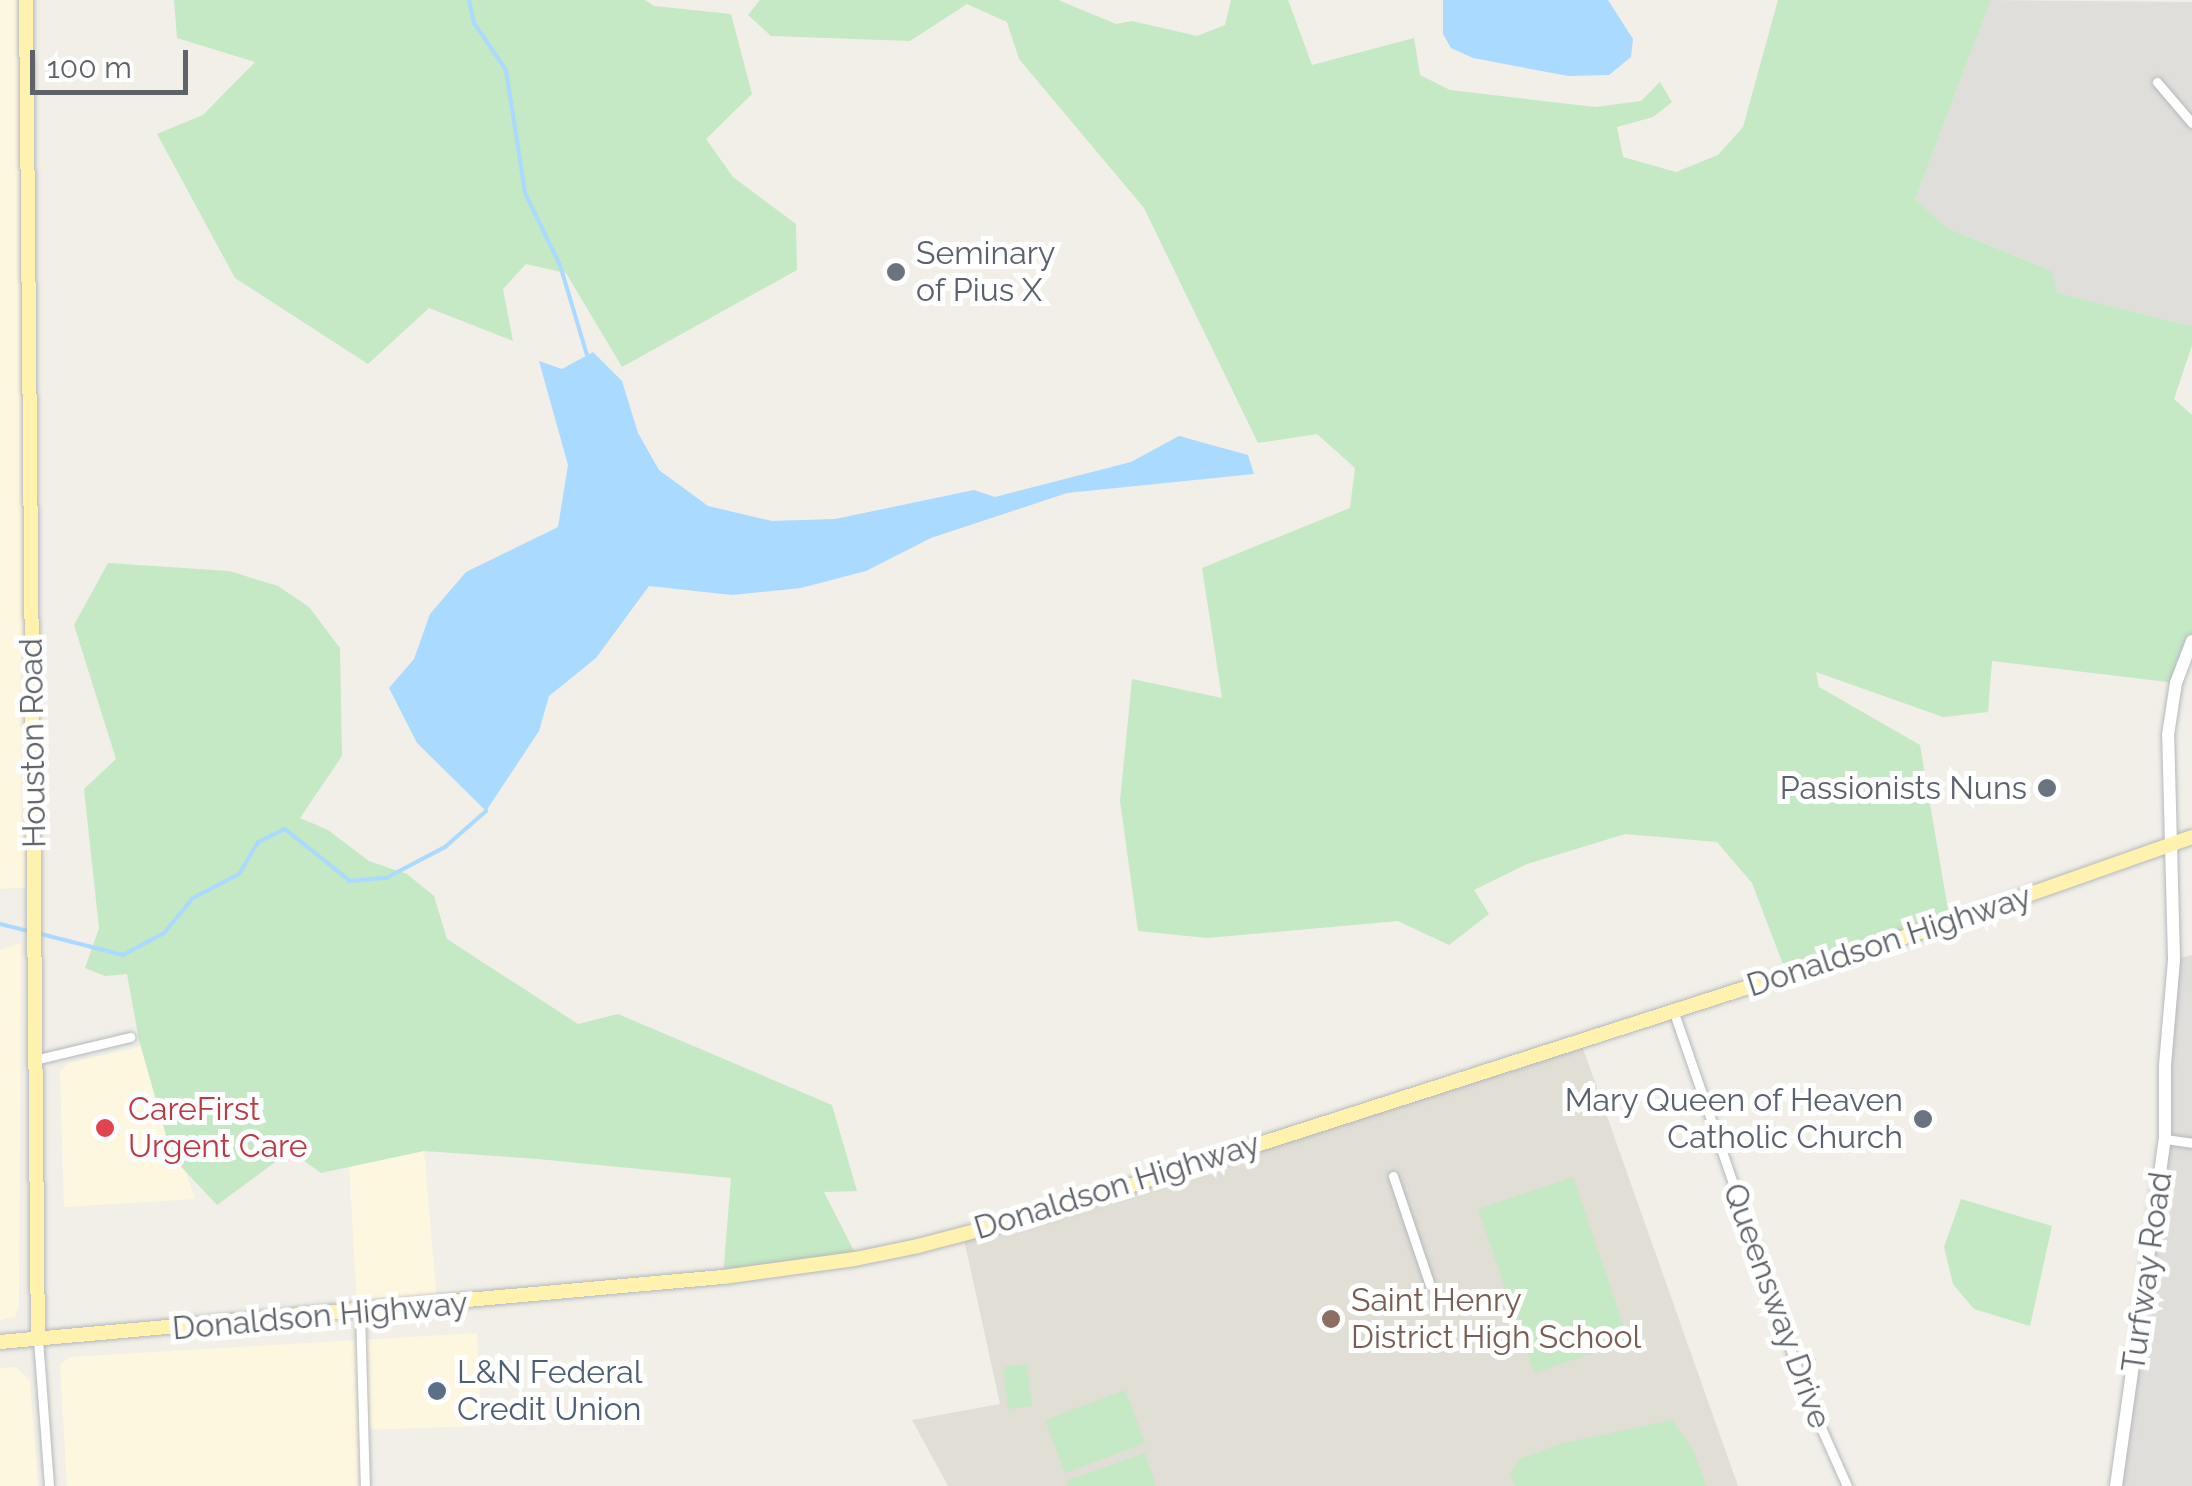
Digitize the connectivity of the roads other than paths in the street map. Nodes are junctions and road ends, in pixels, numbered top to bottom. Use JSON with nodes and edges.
{"nodes":[{"id":1,"x":26,"y":0,"type":"edge"},
{"id":2,"x":2157,"y":82,"type":"dead end"},
{"id":3,"x":2192,"y":123,"type":"edge"},
{"id":4,"x":2192,"y":640,"type":"edge"},
{"id":5,"x":2192,"y":837,"type":"edge"},
{"id":6,"x":2172,"y":844,"type":"junction"},
{"id":7,"x":1673,"y":1010,"type":"junction"},
{"id":8,"x":130,"y":1037,"type":"dead end"},
{"id":9,"x":38,"y":1059,"type":"junction"},
{"id":10,"x":2165,"y":1139,"type":"junction"},
{"id":11,"x":2192,"y":1143,"type":"edge"},
{"id":12,"x":1393,"y":1176,"type":"dead end"},
{"id":13,"x":1430,"y":1285,"type":"dead end"},
{"id":14,"x":360,"y":1311,"type":"junction"},
{"id":15,"x":38,"y":1340,"type":"junction"},
{"id":16,"x":0,"y":1342,"type":"edge"},
{"id":17,"x":48,"y":1486,"type":"edge"},
{"id":18,"x":365,"y":1486,"type":"edge"},
{"id":19,"x":1847,"y":1486,"type":"edge"},
{"id":20,"x":2116,"y":1486,"type":"edge"}],
"edges":[{"from":1,"to":9,"type":"main road","name":"Houston Road"},
{"from":2,"to":3,"type":"street"},
{"from":4,"to":6,"type":"main road","name":"Turfway Road"},
{"from":5,"to":6,"type":"main road","name":"Donaldson Highway"},
{"from":6,"to":7,"type":"main road","name":"Donaldson Highway"},
{"from":6,"to":10,"type":"main road","name":"Turfway Road"},
{"from":7,"to":14,"type":"main road","name":"Donaldson Highway"},
{"from":7,"to":19,"type":"street","name":"Queensway Drive"},
{"from":8,"to":9,"type":"street"},
{"from":9,"to":15,"type":"main road","name":"Houston Road"},
{"from":10,"to":11,"type":"street"},
{"from":10,"to":20,"type":"main road","name":"Turfway Road"},
{"from":12,"to":13,"type":"street"},
{"from":14,"to":15,"type":"main road","name":"Donaldson Highway"},
{"from":14,"to":18,"type":"street"},
{"from":15,"to":16,"type":"main road","name":"Donaldson Highway"},
{"from":15,"to":17,"type":"street","name":"Houston Road"}]}
